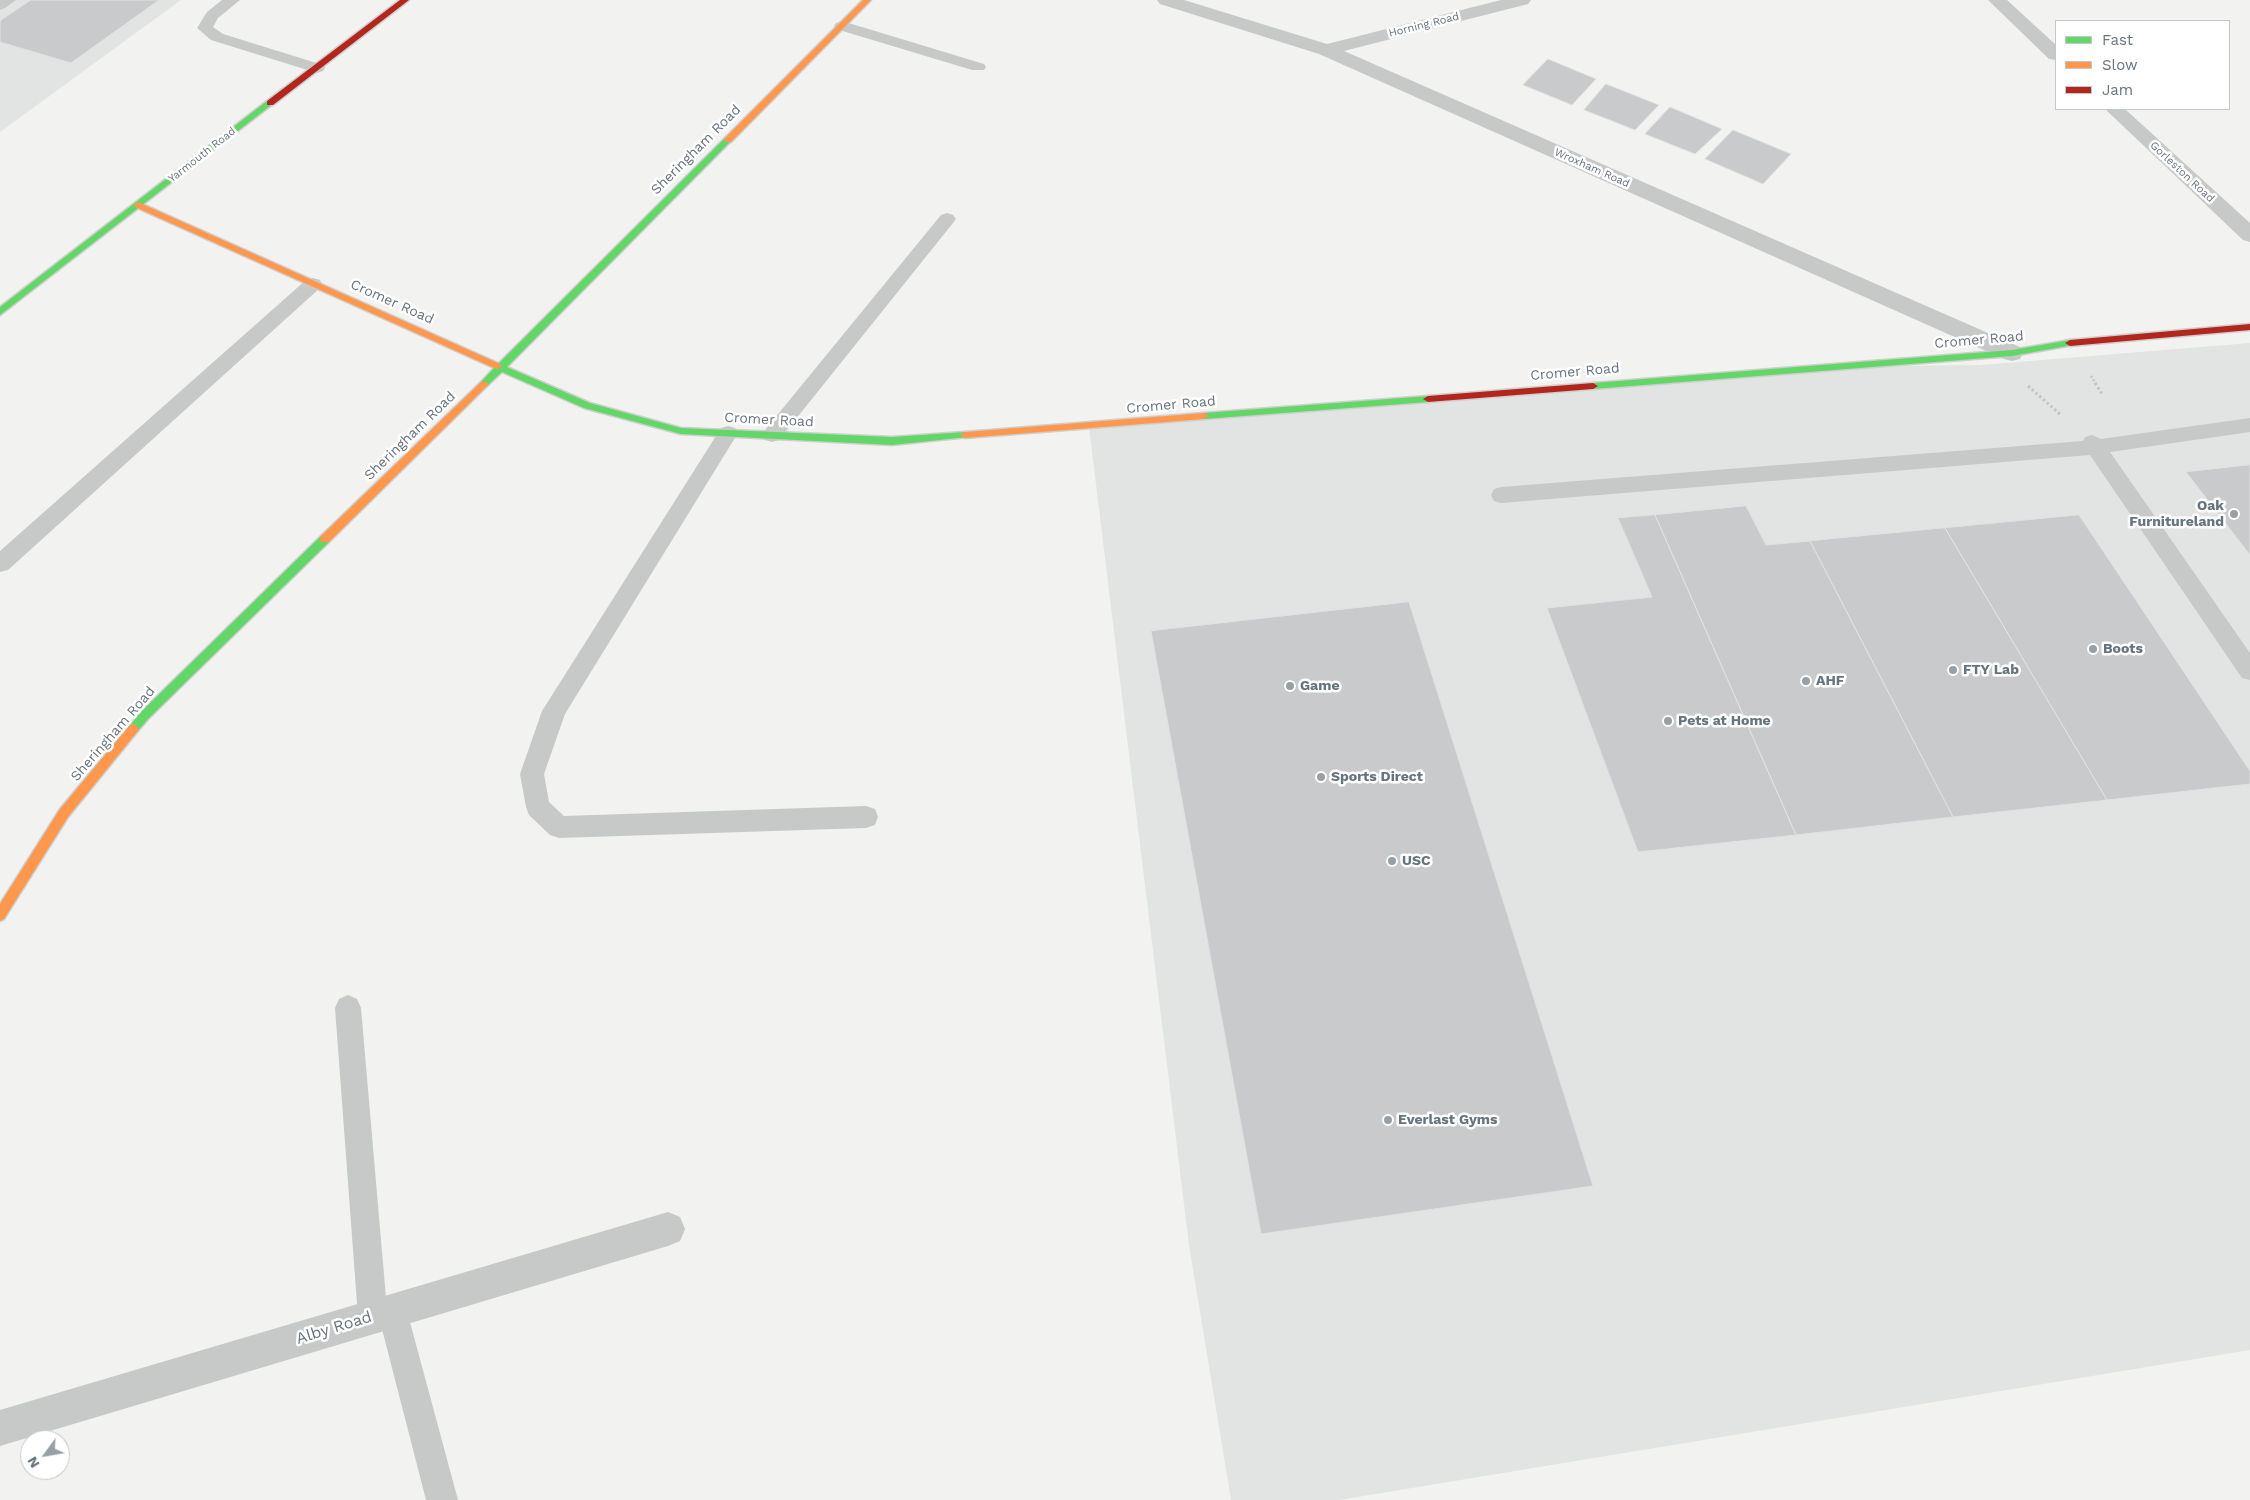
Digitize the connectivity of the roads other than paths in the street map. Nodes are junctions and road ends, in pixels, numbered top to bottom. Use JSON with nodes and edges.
{"nodes":[{"id":1,"x":8,"y":0,"type":"edge"},
{"id":2,"x":232,"y":0,"type":"edge"},
{"id":3,"x":405,"y":0,"type":"edge"},
{"id":4,"x":867,"y":0,"type":"edge"},
{"id":5,"x":1166,"y":0,"type":"edge"},
{"id":6,"x":1522,"y":0,"type":"edge"},
{"id":7,"x":1997,"y":0,"type":"edge"},
{"id":8,"x":0,"y":5,"type":"edge"},
{"id":9,"x":842,"y":26,"type":"junction"},
{"id":10,"x":1326,"y":50,"type":"junction"},
{"id":11,"x":2055,"y":54,"type":"edge"},
{"id":12,"x":978,"y":67,"type":"dead end"},
{"id":13,"x":317,"y":68,"type":"junction"},
{"id":14,"x":2115,"y":110,"type":"edge"},
{"id":15,"x":138,"y":205,"type":"junction"},
{"id":16,"x":947,"y":219,"type":"dead end"},
{"id":17,"x":2250,"y":236,"type":"edge"},
{"id":18,"x":313,"y":284,"type":"junction"},
{"id":19,"x":0,"y":312,"type":"edge"},
{"id":20,"x":2250,"y":327,"type":"edge"},
{"id":21,"x":2002,"y":354,"type":"junction"},
{"id":22,"x":502,"y":367,"type":"junction"},
{"id":23,"x":2250,"y":425,"type":"edge"},
{"id":24,"x":728,"y":433,"type":"junction"},
{"id":25,"x":772,"y":435,"type":"junction"},
{"id":26,"x":2093,"y":444,"type":"junction"},
{"id":27,"x":1501,"y":495,"type":"dead end"},
{"id":28,"x":0,"y":564,"type":"edge"},
{"id":29,"x":2250,"y":671,"type":"edge"},
{"id":30,"x":866,"y":817,"type":"dead end"},
{"id":31,"x":0,"y":915,"type":"edge"},
{"id":32,"x":348,"y":1008,"type":"dead end"},
{"id":33,"x":668,"y":1229,"type":"dead end"},
{"id":34,"x":382,"y":1314,"type":"junction"},
{"id":35,"x":0,"y":1428,"type":"edge"},
{"id":36,"x":442,"y":1500,"type":"edge"}],
"edges":[{"from":1,"to":8,"type":"lane"},
{"from":2,"to":13,"type":"lane"},
{"from":3,"to":13,"type":"street","name":"Yarmouth Road"},
{"from":4,"to":9,"type":"street","name":"Sheringham Road"},
{"from":5,"to":10,"type":"street","name":"Wroxham Road"},
{"from":6,"to":10,"type":"street","name":"Horning Road"},
{"from":7,"to":11,"type":"street"},
{"from":9,"to":12,"type":"lane"},
{"from":9,"to":22,"type":"street","name":"Sheringham Road"},
{"from":10,"to":21,"type":"street","name":"Wroxham Road"},
{"from":13,"to":15,"type":"street","name":"Yarmouth Road"},
{"from":14,"to":17,"type":"street","name":"Gorleston Road"},
{"from":15,"to":18,"type":"street","name":"Cromer Road"},
{"from":15,"to":19,"type":"street","name":"Yarmouth Road"},
{"from":16,"to":25,"type":"lane"},
{"from":18,"to":22,"type":"street","name":"Cromer Road"},
{"from":18,"to":28,"type":"lane"},
{"from":20,"to":21,"type":"street","name":"Cromer Road"},
{"from":21,"to":25,"type":"street","name":"Cromer Road"},
{"from":22,"to":24,"type":"street","name":"Cromer Road"},
{"from":22,"to":31,"type":"street","name":"Sheringham Road"},
{"from":23,"to":26,"type":"lane"},
{"from":24,"to":25,"type":"street","name":"Cromer Road"},
{"from":24,"to":30,"type":"lane"},
{"from":26,"to":27,"type":"lane"},
{"from":26,"to":29,"type":"lane"},
{"from":32,"to":34,"type":"lane"},
{"from":33,"to":34,"type":"street","name":"Alby Road"},
{"from":34,"to":35,"type":"street","name":"Alby Road"},
{"from":34,"to":36,"type":"lane"}]}
